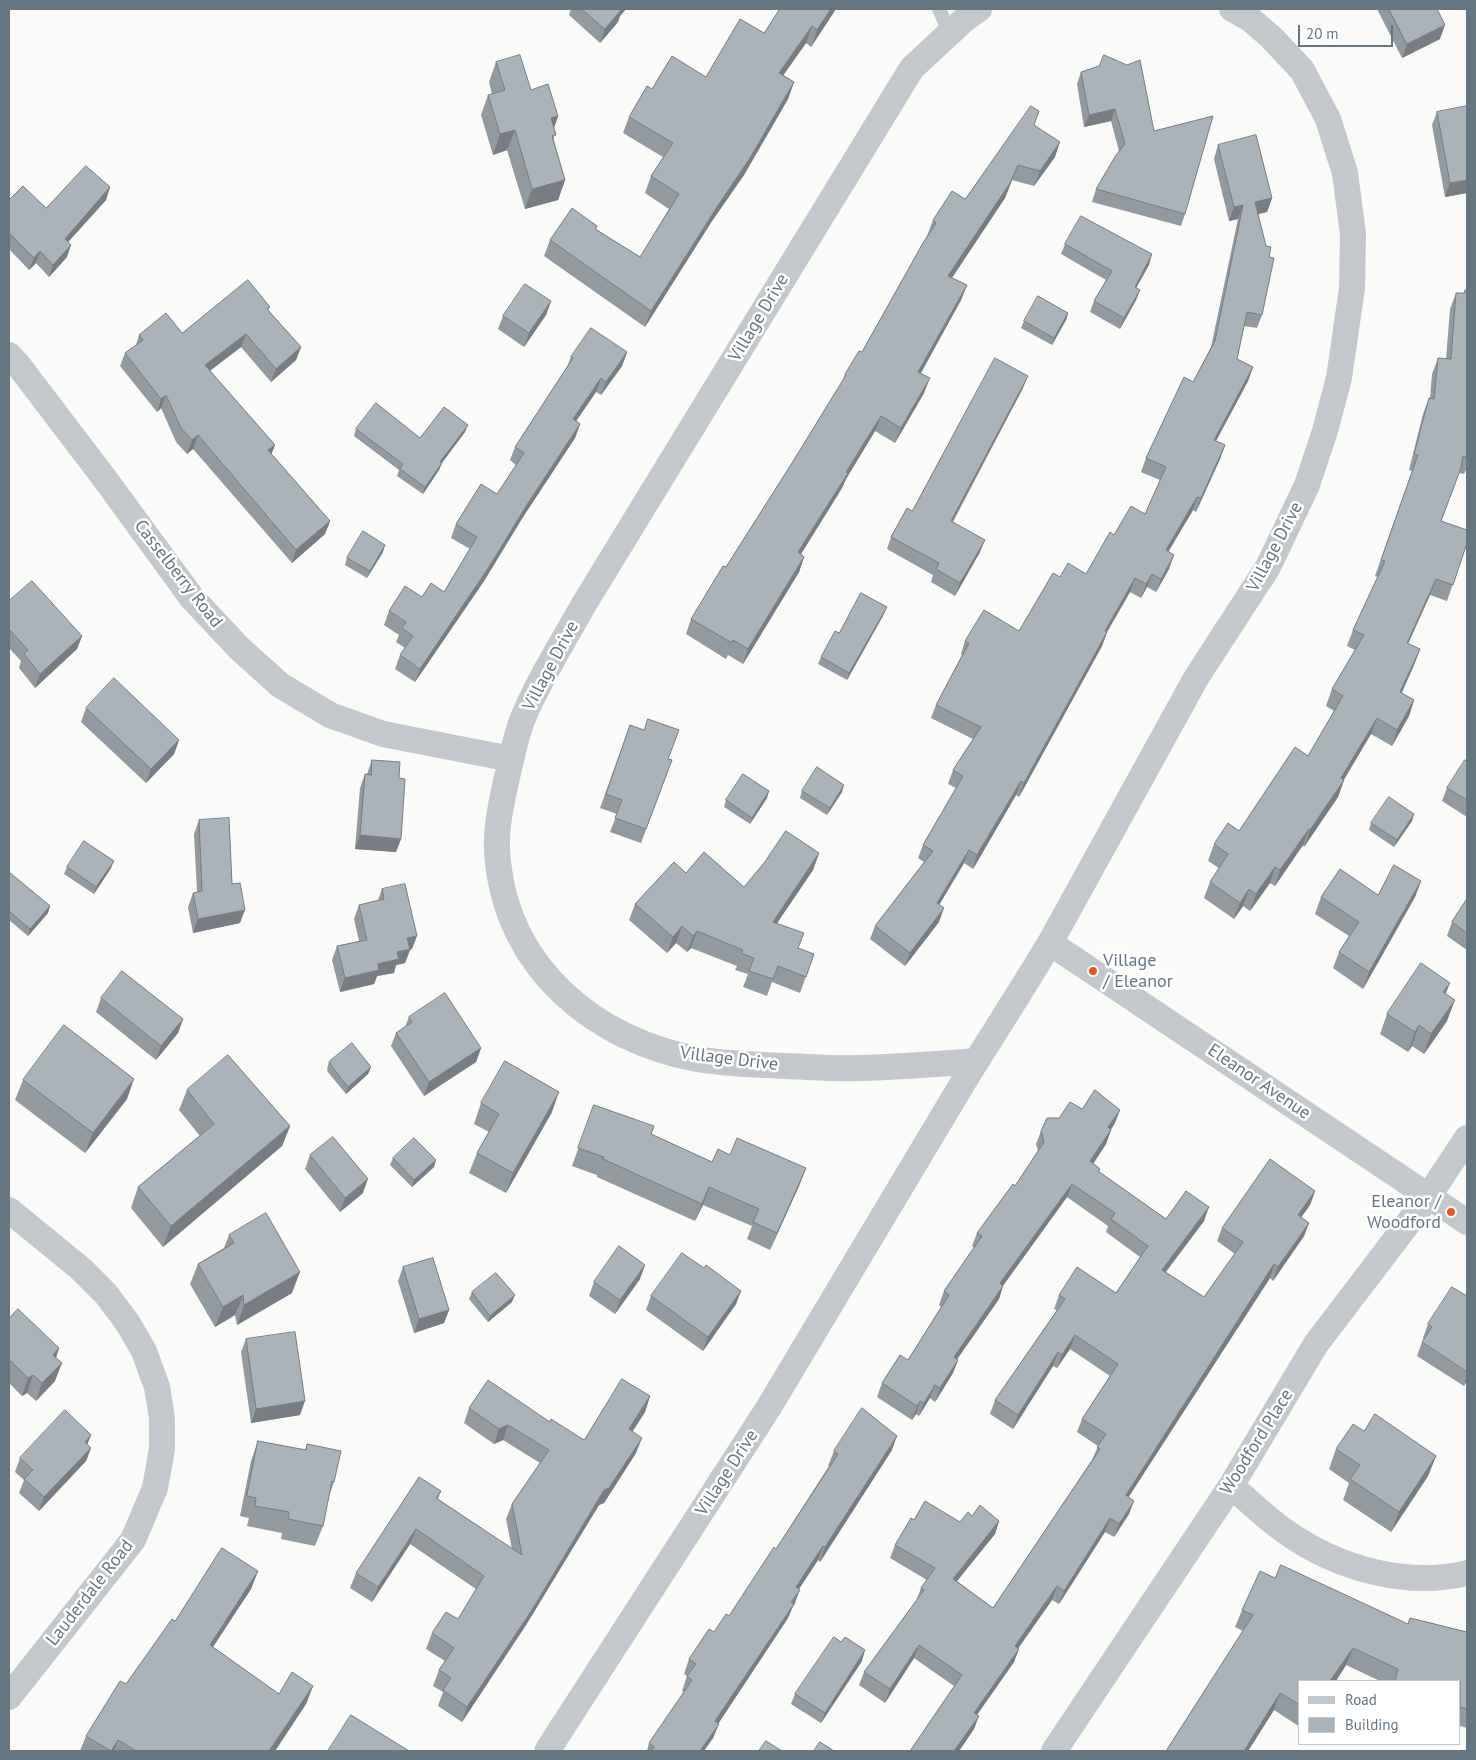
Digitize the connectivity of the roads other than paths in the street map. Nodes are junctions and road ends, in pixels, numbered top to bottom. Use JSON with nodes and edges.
{"nodes":[{"id":1,"x":939,"y":9,"type":"edge"},
{"id":2,"x":979,"y":9,"type":"edge"},
{"id":3,"x":1232,"y":9,"type":"edge"},
{"id":4,"x":950,"y":34,"type":"junction"},
{"id":5,"x":9,"y":355,"type":"edge"},
{"id":6,"x":511,"y":759,"type":"junction"},
{"id":7,"x":1050,"y":943,"type":"junction"},
{"id":8,"x":977,"y":1061,"type":"junction"},
{"id":9,"x":1467,"y":1138,"type":"edge"},
{"id":10,"x":1428,"y":1197,"type":"junction"},
{"id":11,"x":9,"y":1210,"type":"edge"},
{"id":12,"x":1467,"y":1222,"type":"edge"},
{"id":13,"x":1231,"y":1486,"type":"junction"},
{"id":14,"x":1467,"y":1573,"type":"edge"},
{"id":15,"x":9,"y":1697,"type":"edge"},
{"id":16,"x":547,"y":1751,"type":"edge"},
{"id":17,"x":1054,"y":1751,"type":"edge"}],
"edges":[{"from":1,"to":4,"type":"lane"},
{"from":2,"to":4,"type":"street","name":"Village Drive"},
{"from":3,"to":7,"type":"street","name":"Village Drive"},
{"from":4,"to":6,"type":"street","name":"Village Drive"},
{"from":5,"to":6,"type":"street","name":"Casselberry Road"},
{"from":6,"to":8,"type":"street","name":"Village Drive"},
{"from":7,"to":8,"type":"street","name":"Village Drive"},
{"from":7,"to":10,"type":"street","name":"Eleanor Avenue"},
{"from":8,"to":16,"type":"street","name":"Village Drive"},
{"from":9,"to":10,"type":"street","name":"Woodford Place"},
{"from":10,"to":12,"type":"street","name":"Eleanor Avenue"},
{"from":10,"to":13,"type":"street","name":"Woodford Place"},
{"from":11,"to":15,"type":"street","name":"Lauderdale Road"},
{"from":13,"to":14,"type":"street"},
{"from":13,"to":17,"type":"street","name":"Woodford Place"}]}
